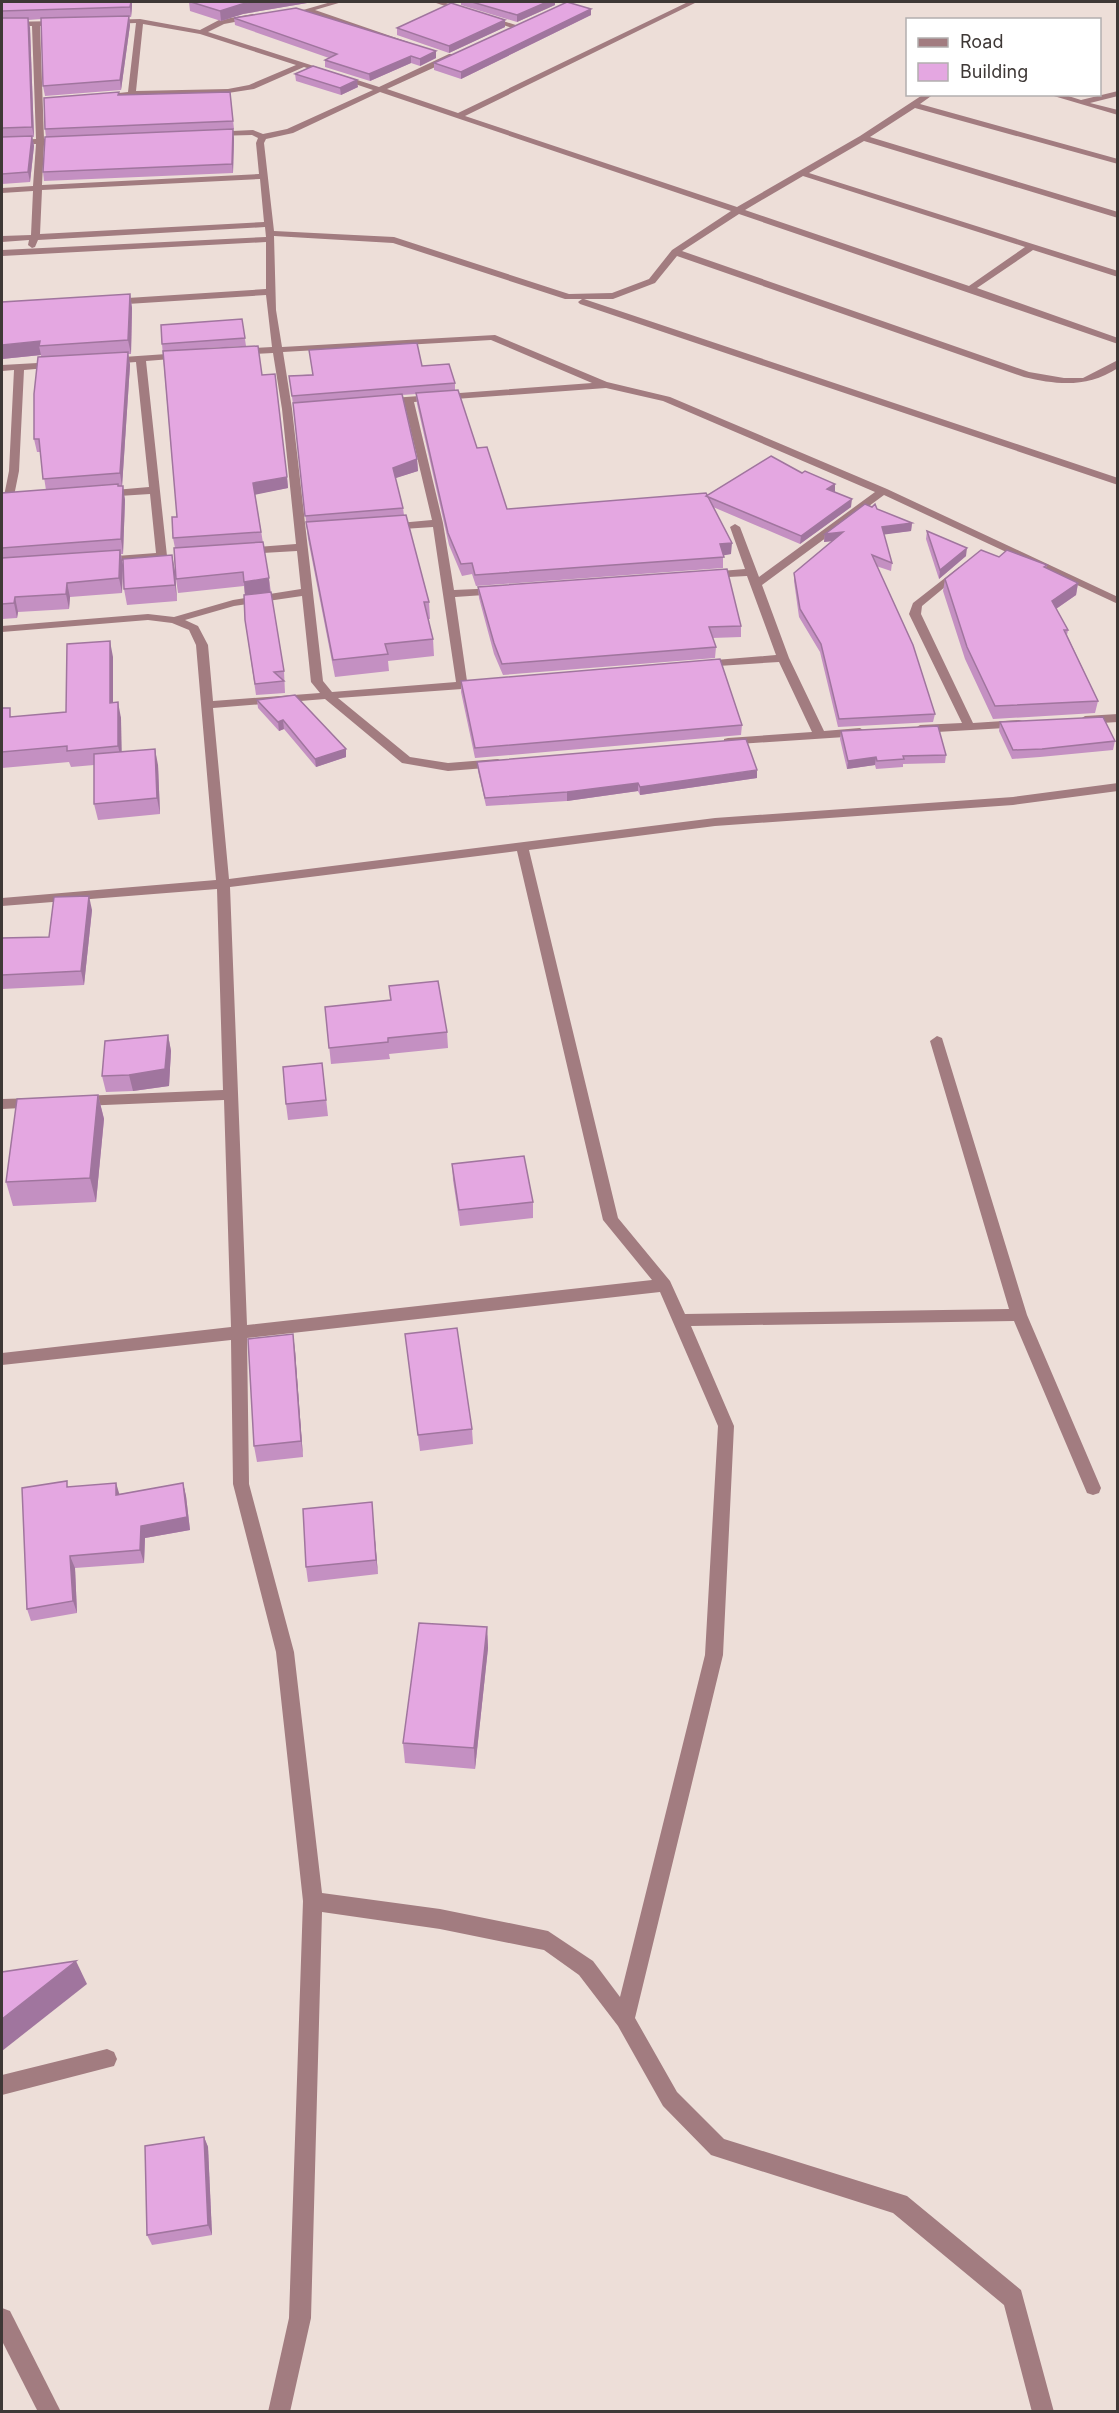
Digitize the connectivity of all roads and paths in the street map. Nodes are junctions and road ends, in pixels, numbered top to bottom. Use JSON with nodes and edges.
{"nodes":[{"id":1,"x":338,"y":2,"type":"edge"},
{"id":2,"x":437,"y":2,"type":"edge"},
{"id":3,"x":693,"y":2,"type":"edge"},
{"id":4,"x":266,"y":14,"type":"edge"},
{"id":5,"x":140,"y":21,"type":"junction"},
{"id":6,"x":70,"y":22,"type":"edge"},
{"id":7,"x":94,"y":22,"type":"edge"},
{"id":8,"x":36,"y":23,"type":"junction"},
{"id":9,"x":527,"y":23,"type":"edge"},
{"id":10,"x":2,"y":24,"type":"edge"},
{"id":11,"x":518,"y":27,"type":"junction"},
{"id":12,"x":508,"y":31,"type":"edge"},
{"id":13,"x":201,"y":32,"type":"junction"},
{"id":14,"x":417,"y":46,"type":"edge"},
{"id":15,"x":459,"y":53,"type":"edge"},
{"id":16,"x":438,"y":54,"type":"edge"},
{"id":17,"x":449,"y":57,"type":"junction"},
{"id":18,"x":303,"y":64,"type":"junction"},
{"id":19,"x":382,"y":90,"type":"junction"},
{"id":20,"x":1118,"y":93,"type":"edge"},
{"id":21,"x":132,"y":94,"type":"junction"},
{"id":22,"x":109,"y":96,"type":"edge"},
{"id":23,"x":927,"y":96,"type":"edge"},
{"id":24,"x":1058,"y":96,"type":"edge"},
{"id":25,"x":50,"y":100,"type":"edge"},
{"id":26,"x":39,"y":101,"type":"junction"},
{"id":27,"x":1081,"y":103,"type":"junction"},
{"id":28,"x":915,"y":105,"type":"junction"},
{"id":29,"x":1118,"y":112,"type":"edge"},
{"id":30,"x":458,"y":116,"type":"junction"},
{"id":31,"x":206,"y":134,"type":"edge"},
{"id":32,"x":262,"y":137,"type":"junction"},
{"id":33,"x":863,"y":138,"type":"junction"},
{"id":34,"x":75,"y":140,"type":"edge"},
{"id":35,"x":40,"y":142,"type":"junction"},
{"id":36,"x":2,"y":143,"type":"edge"},
{"id":37,"x":1118,"y":162,"type":"edge"},
{"id":38,"x":802,"y":173,"type":"junction"},
{"id":39,"x":264,"y":176,"type":"junction"},
{"id":40,"x":37,"y":187,"type":"junction"},
{"id":41,"x":2,"y":190,"type":"edge"},
{"id":42,"x":737,"y":211,"type":"junction"},
{"id":43,"x":1118,"y":216,"type":"edge"},
{"id":44,"x":269,"y":232,"type":"junction"},
{"id":45,"x":35,"y":237,"type":"junction"},
{"id":46,"x":2,"y":239,"type":"edge"},
{"id":47,"x":1031,"y":247,"type":"junction"},
{"id":48,"x":30,"y":251,"type":"junction"},
{"id":49,"x":675,"y":252,"type":"junction"},
{"id":50,"x":2,"y":253,"type":"edge"},
{"id":51,"x":1118,"y":274,"type":"edge"},
{"id":52,"x":970,"y":289,"type":"junction"},
{"id":53,"x":270,"y":292,"type":"junction"},
{"id":54,"x":568,"y":297,"type":"junction"},
{"id":55,"x":107,"y":303,"type":"edge"},
{"id":56,"x":1118,"y":341,"type":"edge"},
{"id":57,"x":277,"y":349,"type":"junction"},
{"id":58,"x":231,"y":352,"type":"edge"},
{"id":59,"x":186,"y":356,"type":"edge"},
{"id":60,"x":141,"y":359,"type":"junction"},
{"id":61,"x":97,"y":362,"type":"edge"},
{"id":62,"x":1118,"y":363,"type":"edge"},
{"id":63,"x":63,"y":364,"type":"edge"},
{"id":64,"x":19,"y":367,"type":"junction"},
{"id":65,"x":2,"y":368,"type":"edge"},
{"id":66,"x":606,"y":385,"type":"junction"},
{"id":67,"x":408,"y":399,"type":"junction"},
{"id":68,"x":375,"y":402,"type":"edge"},
{"id":69,"x":1118,"y":482,"type":"edge"},
{"id":70,"x":156,"y":490,"type":"junction"},
{"id":71,"x":883,"y":491,"type":"junction"},
{"id":72,"x":88,"y":495,"type":"edge"},
{"id":73,"x":9,"y":501,"type":"edge"},
{"id":74,"x":438,"y":523,"type":"junction"},
{"id":75,"x":735,"y":527,"type":"dead end"},
{"id":76,"x":380,"y":528,"type":"edge"},
{"id":77,"x":302,"y":547,"type":"junction"},
{"id":78,"x":232,"y":551,"type":"edge"},
{"id":79,"x":93,"y":561,"type":"edge"},
{"id":80,"x":967,"y":563,"type":"edge"},
{"id":81,"x":693,"y":576,"type":"edge"},
{"id":82,"x":754,"y":578,"type":"junction"},
{"id":83,"x":507,"y":590,"type":"edge"},
{"id":84,"x":306,"y":592,"type":"junction"},
{"id":85,"x":448,"y":594,"type":"junction"},
{"id":86,"x":1118,"y":601,"type":"edge"},
{"id":87,"x":174,"y":620,"type":"junction"},
{"id":88,"x":2,"y":629,"type":"edge"},
{"id":89,"x":783,"y":658,"type":"junction"},
{"id":90,"x":688,"y":666,"type":"edge"},
{"id":91,"x":498,"y":682,"type":"edge"},
{"id":92,"x":462,"y":685,"type":"junction"},
{"id":93,"x":330,"y":697,"type":"junction"},
{"id":94,"x":209,"y":705,"type":"junction"},
{"id":95,"x":1118,"y":718,"type":"edge"},
{"id":96,"x":1071,"y":721,"type":"edge"},
{"id":97,"x":1037,"y":723,"type":"edge"},
{"id":98,"x":969,"y":726,"type":"junction"},
{"id":99,"x":911,"y":729,"type":"edge"},
{"id":100,"x":877,"y":731,"type":"edge"},
{"id":101,"x":819,"y":734,"type":"junction"},
{"id":102,"x":715,"y":744,"type":"edge"},
{"id":103,"x":506,"y":762,"type":"edge"},
{"id":104,"x":1118,"y":787,"type":"edge"},
{"id":105,"x":522,"y":847,"type":"junction"},
{"id":106,"x":223,"y":884,"type":"junction"},
{"id":107,"x":2,"y":902,"type":"edge"},
{"id":108,"x":937,"y":1041,"type":"dead end"},
{"id":109,"x":231,"y":1095,"type":"junction"},
{"id":110,"x":70,"y":1102,"type":"edge"},
{"id":111,"x":47,"y":1103,"type":"edge"},
{"id":112,"x":2,"y":1104,"type":"edge"},
{"id":113,"x":665,"y":1285,"type":"junction"},
{"id":114,"x":1019,"y":1315,"type":"junction"},
{"id":115,"x":681,"y":1320,"type":"junction"},
{"id":116,"x":238,"y":1332,"type":"junction"},
{"id":117,"x":2,"y":1359,"type":"edge"},
{"id":118,"x":1093,"y":1488,"type":"dead end"},
{"id":119,"x":313,"y":1901,"type":"junction"},
{"id":120,"x":625,"y":2019,"type":"junction"},
{"id":121,"x":107,"y":2059,"type":"dead end"},
{"id":122,"x":2,"y":2085,"type":"edge"},
{"id":123,"x":2,"y":2319,"type":"edge"},
{"id":124,"x":50,"y":2412,"type":"edge"},
{"id":125,"x":279,"y":2412,"type":"edge"},
{"id":126,"x":1043,"y":2412,"type":"edge"}],
"edges":[{"from":1,"to":14,"type":"street"},
{"from":2,"to":11,"type":"street"},
{"from":3,"to":30,"type":"street"},
{"from":4,"to":13,"type":"street"},
{"from":5,"to":7,"type":"street"},
{"from":5,"to":13,"type":"street"},
{"from":5,"to":21,"type":"street"},
{"from":6,"to":8,"type":"street"},
{"from":8,"to":10,"type":"street"},
{"from":8,"to":26,"type":"street"},
{"from":9,"to":11,"type":"street"},
{"from":11,"to":12,"type":"street"},
{"from":13,"to":18,"type":"street"},
{"from":15,"to":17,"type":"street"},
{"from":16,"to":17,"type":"street"},
{"from":17,"to":19,"type":"street"},
{"from":18,"to":19,"type":"street"},
{"from":18,"to":21,"type":"street"},
{"from":19,"to":30,"type":"street"},
{"from":19,"to":32,"type":"street"},
{"from":20,"to":27,"type":"street"},
{"from":21,"to":22,"type":"street"},
{"from":23,"to":28,"type":"street"},
{"from":24,"to":27,"type":"street"},
{"from":25,"to":26,"type":"street"},
{"from":26,"to":35,"type":"street"},
{"from":27,"to":29,"type":"street"},
{"from":28,"to":33,"type":"street"},
{"from":28,"to":37,"type":"street"},
{"from":30,"to":42,"type":"street"},
{"from":31,"to":32,"type":"street"},
{"from":32,"to":39,"type":"street"},
{"from":33,"to":38,"type":"street"},
{"from":33,"to":43,"type":"street"},
{"from":34,"to":35,"type":"street"},
{"from":35,"to":36,"type":"street"},
{"from":35,"to":40,"type":"street"},
{"from":38,"to":42,"type":"street"},
{"from":38,"to":47,"type":"street"},
{"from":39,"to":40,"type":"street"},
{"from":39,"to":44,"type":"street"},
{"from":40,"to":41,"type":"street"},
{"from":40,"to":45,"type":"street"},
{"from":42,"to":49,"type":"street"},
{"from":42,"to":52,"type":"street"},
{"from":44,"to":45,"type":"street"},
{"from":44,"to":48,"type":"street"},
{"from":44,"to":53,"type":"street"},
{"from":44,"to":54,"type":"street"},
{"from":45,"to":46,"type":"street"},
{"from":45,"to":48,"type":"street"},
{"from":47,"to":51,"type":"street"},
{"from":47,"to":52,"type":"street"},
{"from":48,"to":50,"type":"street"},
{"from":49,"to":54,"type":"street"},
{"from":49,"to":62,"type":"street"},
{"from":52,"to":56,"type":"street"},
{"from":53,"to":55,"type":"street"},
{"from":53,"to":57,"type":"street"},
{"from":54,"to":69,"type":"street"},
{"from":57,"to":58,"type":"street"},
{"from":57,"to":66,"type":"street"},
{"from":57,"to":77,"type":"street"},
{"from":59,"to":60,"type":"street"},
{"from":60,"to":61,"type":"street"},
{"from":60,"to":70,"type":"street"},
{"from":63,"to":64,"type":"street"},
{"from":64,"to":65,"type":"street"},
{"from":64,"to":73,"type":"street"},
{"from":66,"to":67,"type":"street"},
{"from":66,"to":71,"type":"street"},
{"from":67,"to":68,"type":"street"},
{"from":67,"to":74,"type":"street"},
{"from":70,"to":72,"type":"street"},
{"from":70,"to":79,"type":"street"},
{"from":71,"to":82,"type":"street"},
{"from":71,"to":86,"type":"street"},
{"from":74,"to":76,"type":"street"},
{"from":74,"to":85,"type":"street"},
{"from":75,"to":82,"type":"street"},
{"from":77,"to":78,"type":"street"},
{"from":77,"to":84,"type":"street"},
{"from":80,"to":98,"type":"street"},
{"from":81,"to":82,"type":"street"},
{"from":82,"to":89,"type":"street"},
{"from":83,"to":85,"type":"street"},
{"from":84,"to":87,"type":"street"},
{"from":84,"to":93,"type":"street"},
{"from":85,"to":92,"type":"street"},
{"from":87,"to":88,"type":"street"},
{"from":87,"to":94,"type":"street"},
{"from":89,"to":90,"type":"street"},
{"from":89,"to":101,"type":"street"},
{"from":91,"to":92,"type":"street"},
{"from":92,"to":93,"type":"street"},
{"from":93,"to":94,"type":"street"},
{"from":93,"to":103,"type":"street"},
{"from":94,"to":106,"type":"street"},
{"from":95,"to":96,"type":"street"},
{"from":97,"to":98,"type":"street"},
{"from":98,"to":99,"type":"street"},
{"from":100,"to":101,"type":"street"},
{"from":101,"to":102,"type":"street"},
{"from":104,"to":105,"type":"street"},
{"from":105,"to":106,"type":"street"},
{"from":105,"to":113,"type":"street"},
{"from":106,"to":107,"type":"street"},
{"from":106,"to":109,"type":"street"},
{"from":108,"to":114,"type":"street"},
{"from":109,"to":110,"type":"street"},
{"from":109,"to":116,"type":"street"},
{"from":111,"to":112,"type":"street"},
{"from":113,"to":115,"type":"street"},
{"from":113,"to":116,"type":"street"},
{"from":114,"to":115,"type":"street"},
{"from":114,"to":118,"type":"street"},
{"from":115,"to":120,"type":"street"},
{"from":116,"to":117,"type":"street"},
{"from":116,"to":119,"type":"street"},
{"from":119,"to":120,"type":"street"},
{"from":119,"to":125,"type":"street"},
{"from":120,"to":126,"type":"street"},
{"from":121,"to":122,"type":"street"},
{"from":123,"to":124,"type":"street"}]}
